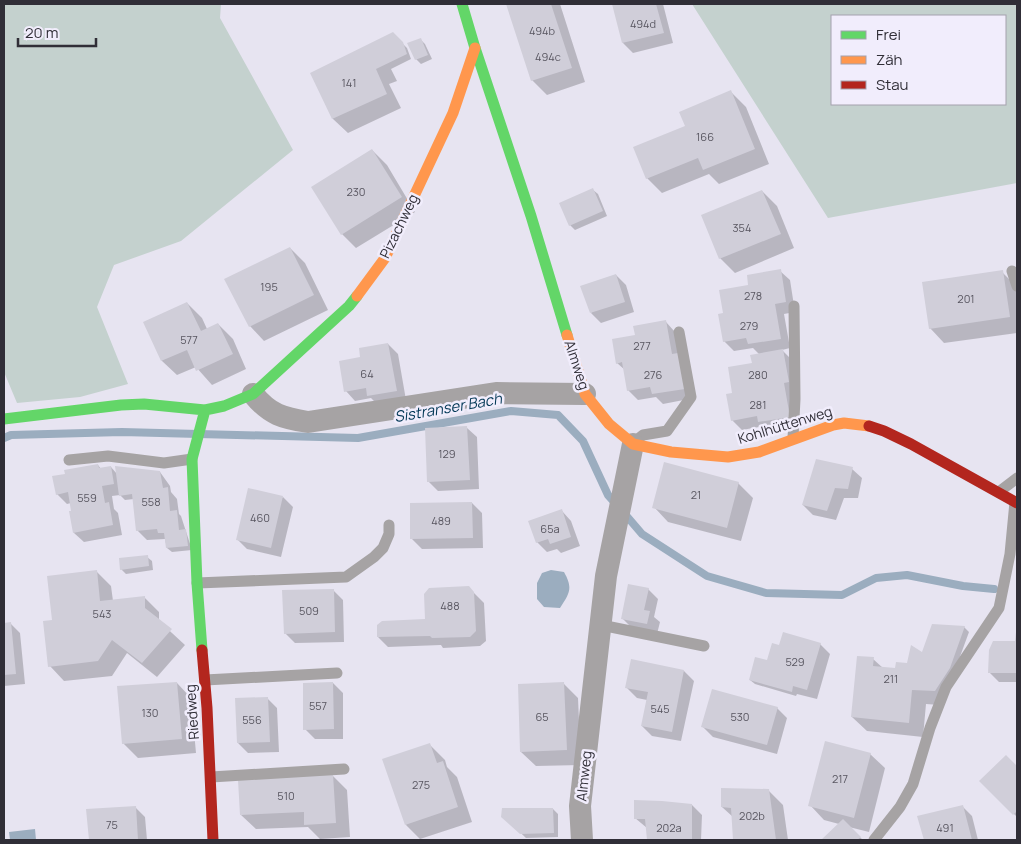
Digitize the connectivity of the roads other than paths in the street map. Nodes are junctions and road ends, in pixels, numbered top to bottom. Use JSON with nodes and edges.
{"nodes":[{"id":1,"x":462,"y":4,"type":"edge"},
{"id":2,"x":475,"y":48,"type":"junction"},
{"id":3,"x":1012,"y":271,"type":"dead end"},
{"id":4,"x":1017,"y":286,"type":"edge"},
{"id":5,"x":794,"y":306,"type":"dead end"},
{"id":6,"x":679,"y":332,"type":"dead end"},
{"id":7,"x":253,"y":394,"type":"junction"},
{"id":8,"x":585,"y":394,"type":"junction"},
{"id":9,"x":205,"y":410,"type":"junction"},
{"id":10,"x":4,"y":419,"type":"edge"},
{"id":11,"x":792,"y":440,"type":"junction"},
{"id":12,"x":633,"y":444,"type":"junction"},
{"id":13,"x":192,"y":459,"type":"junction"},
{"id":14,"x":69,"y":460,"type":"dead end"},
{"id":15,"x":1017,"y":478,"type":"edge"},
{"id":16,"x":998,"y":492,"type":"junction"},
{"id":17,"x":1016,"y":503,"type":"edge"},
{"id":18,"x":389,"y":525,"type":"dead end"},
{"id":19,"x":197,"y":583,"type":"junction"},
{"id":20,"x":601,"y":625,"type":"junction"},
{"id":21,"x":704,"y":646,"type":"dead end"},
{"id":22,"x":337,"y":673,"type":"dead end"},
{"id":23,"x":205,"y":680,"type":"junction"},
{"id":24,"x":344,"y":770,"type":"dead end"},
{"id":25,"x":211,"y":777,"type":"junction"},
{"id":26,"x":213,"y":840,"type":"edge"},
{"id":27,"x":582,"y":840,"type":"edge"},
{"id":28,"x":874,"y":840,"type":"edge"}],
"edges":[{"from":1,"to":2,"type":"street","name":"Almweg"},
{"from":2,"to":7,"type":"street","name":"Pizachweg"},
{"from":2,"to":8,"type":"street","name":"Almweg"},
{"from":3,"to":4,"type":"lane"},
{"from":5,"to":11,"type":"lane"},
{"from":6,"to":12,"type":"lane"},
{"from":7,"to":8,"type":"street"},
{"from":7,"to":9,"type":"street","name":"Pizachweg"},
{"from":8,"to":12,"type":"street","name":"Almweg"},
{"from":9,"to":10,"type":"street","name":"Pizachweg"},
{"from":9,"to":13,"type":"street","name":"Riedweg"},
{"from":11,"to":12,"type":"street","name":"Kohlhüttenweg"},
{"from":11,"to":16,"type":"street","name":"Kohlhüttenweg"},
{"from":12,"to":20,"type":"street","name":"Almweg"},
{"from":13,"to":14,"type":"lane"},
{"from":13,"to":19,"type":"street","name":"Riedweg"},
{"from":15,"to":16,"type":"lane"},
{"from":16,"to":17,"type":"street","name":"Kohlhüttenweg"},
{"from":17,"to":28,"type":"lane"},
{"from":18,"to":19,"type":"lane"},
{"from":19,"to":23,"type":"street","name":"Riedweg"},
{"from":20,"to":21,"type":"lane"},
{"from":20,"to":27,"type":"street","name":"Almweg"},
{"from":22,"to":23,"type":"lane"},
{"from":23,"to":25,"type":"street","name":"Riedweg"},
{"from":24,"to":25,"type":"lane"},
{"from":25,"to":26,"type":"street","name":"Riedweg"}]}
